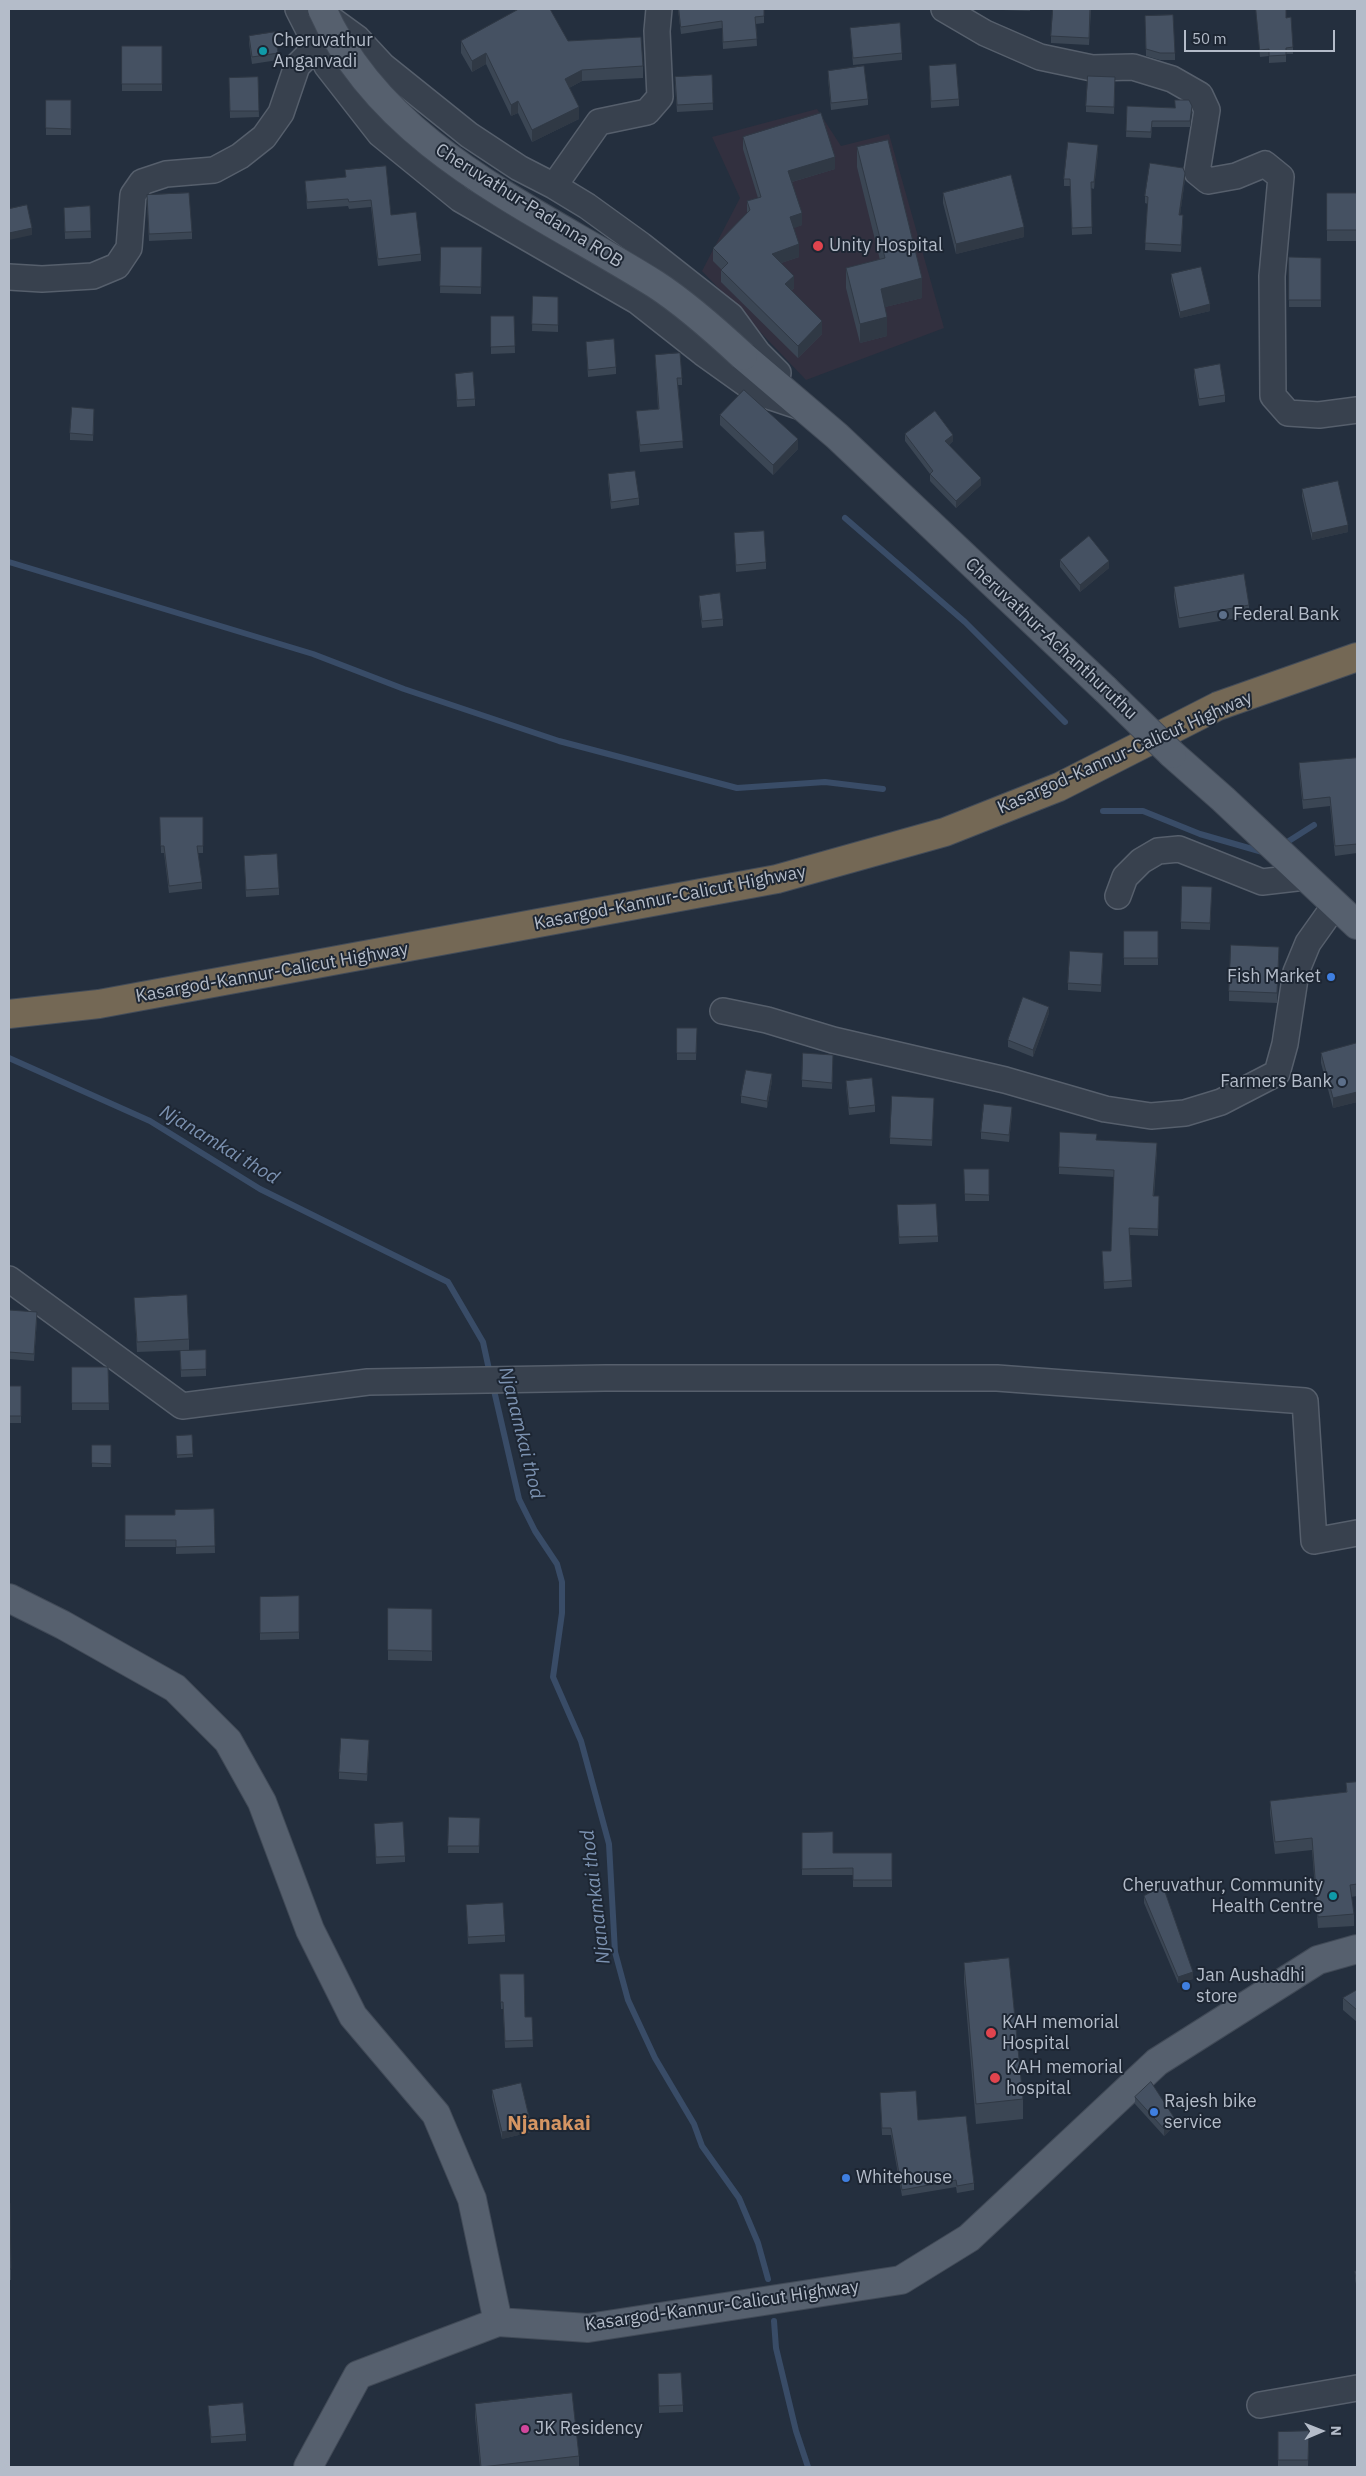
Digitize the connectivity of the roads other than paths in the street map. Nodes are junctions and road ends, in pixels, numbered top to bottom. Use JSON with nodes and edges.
{"nodes":[{"id":1,"x":298,"y":9,"type":"edge"},
{"id":2,"x":317,"y":9,"type":"edge"},
{"id":3,"x":322,"y":9,"type":"edge"},
{"id":4,"x":659,"y":9,"type":"edge"},
{"id":5,"x":944,"y":9,"type":"edge"},
{"id":6,"x":317,"y":46,"type":"junction"},
{"id":7,"x":554,"y":186,"type":"junction"},
{"id":8,"x":9,"y":277,"type":"edge"},
{"id":9,"x":743,"y":356,"type":"joint"},
{"id":10,"x":805,"y":408,"type":"junction"},
{"id":11,"x":1357,"y":410,"type":"edge"},
{"id":12,"x":1357,"y":657,"type":"edge"},
{"id":13,"x":1302,"y":875,"type":"junction"},
{"id":14,"x":1118,"y":896,"type":"dead end"},
{"id":15,"x":1335,"y":905,"type":"junction"},
{"id":16,"x":1357,"y":925,"type":"edge"},
{"id":17,"x":724,"y":1011,"type":"dead end"},
{"id":18,"x":9,"y":1014,"type":"edge"},
{"id":19,"x":9,"y":1279,"type":"edge"},
{"id":20,"x":1357,"y":1533,"type":"edge"},
{"id":21,"x":9,"y":1598,"type":"edge"},
{"id":22,"x":1357,"y":1949,"type":"edge"},
{"id":23,"x":498,"y":2322,"type":"junction"},
{"id":24,"x":1357,"y":2388,"type":"edge"},
{"id":25,"x":1260,"y":2405,"type":"dead end"},
{"id":26,"x":308,"y":2467,"type":"edge"}],
"edges":[{"from":1,"to":6,"type":"street"},
{"from":2,"to":7,"type":"street"},
{"from":3,"to":9,"type":"main road","name":"Cheruvathur-Padanna ROB","bridge":true},
{"from":4,"to":7,"type":"street"},
{"from":5,"to":11,"type":"street"},
{"from":6,"to":8,"type":"street"},
{"from":6,"to":10,"type":"street"},
{"from":7,"to":10,"type":"street"},
{"from":9,"to":10,"type":"main road","name":"Cheruvathur-Achanthuruthu"},
{"from":10,"to":13,"type":"main road","name":"Cheruvathur-Achanthuruthu","bridge":true},
{"from":12,"to":18,"type":"highway","name":"Kasargod-Kannur-Calicut Highway"},
{"from":13,"to":14,"type":"street"},
{"from":13,"to":15,"type":"main road","name":"Cheruvathur-Achanthuruthu"},
{"from":15,"to":16,"type":"main road","name":"Cheruvathur-Achanthuruthu"},
{"from":15,"to":17,"type":"street"},
{"from":19,"to":20,"type":"street"},
{"from":21,"to":23,"type":"main road"},
{"from":22,"to":23,"type":"main road","name":"Kasargod-Kannur-Calicut Highway"},
{"from":23,"to":26,"type":"main road"},
{"from":24,"to":25,"type":"street"}]}
